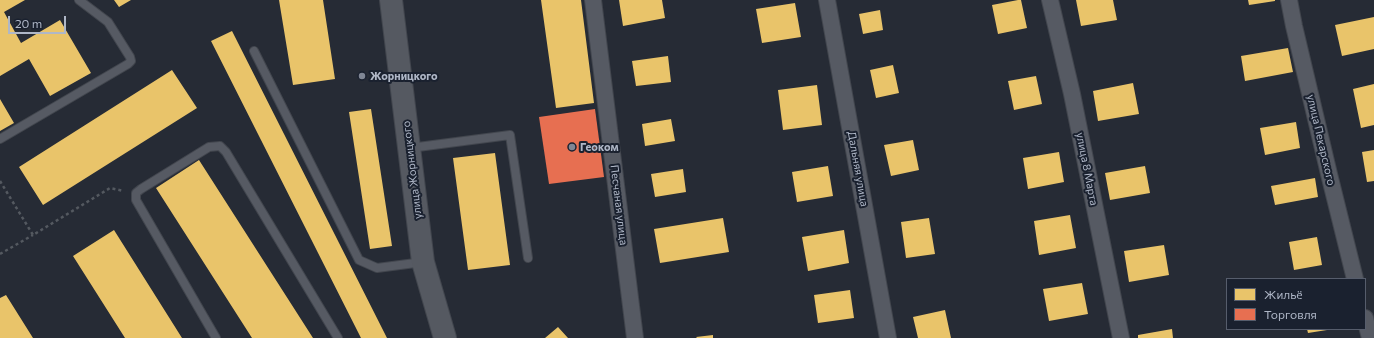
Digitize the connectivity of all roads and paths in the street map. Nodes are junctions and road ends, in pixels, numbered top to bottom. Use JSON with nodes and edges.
{"nodes":[{"id":1,"x":79,"y":0,"type":"edge"},
{"id":2,"x":391,"y":0,"type":"edge"},
{"id":3,"x":593,"y":0,"type":"edge"},
{"id":4,"x":827,"y":0,"type":"edge"},
{"id":5,"x":1050,"y":0,"type":"edge"},
{"id":6,"x":1289,"y":0,"type":"edge"},
{"id":7,"x":254,"y":51,"type":"dead end"},
{"id":8,"x":0,"y":139,"type":"edge"},
{"id":9,"x":410,"y":148,"type":"junction"},
{"id":10,"x":0,"y":181,"type":"edge"},
{"id":11,"x":136,"y":193,"type":"junction"},
{"id":12,"x":33,"y":235,"type":"junction"},
{"id":13,"x":0,"y":254,"type":"edge"},
{"id":14,"x":528,"y":258,"type":"dead end"},
{"id":15,"x":423,"y":262,"type":"junction"},
{"id":16,"x":1355,"y":278,"type":"edge"},
{"id":17,"x":1366,"y":322,"type":"edge"},
{"id":18,"x":216,"y":338,"type":"edge"},
{"id":19,"x":338,"y":338,"type":"edge"},
{"id":20,"x":445,"y":338,"type":"edge"},
{"id":21,"x":635,"y":338,"type":"edge"},
{"id":22,"x":888,"y":338,"type":"edge"},
{"id":23,"x":1121,"y":338,"type":"edge"},
{"id":24,"x":1370,"y":338,"type":"edge"}],
"edges":[{"from":1,"to":8,"type":"lane"},
{"from":2,"to":9,"type":"main road","name":"улица Жорницкого"},
{"from":3,"to":21,"type":"street","name":"Песчаная улица"},
{"from":4,"to":22,"type":"street","name":"Дальняя улица"},
{"from":5,"to":23,"type":"street","name":"улица 8 Марта"},
{"from":6,"to":16,"type":"street","name":"улица Пекарского"},
{"from":7,"to":15,"type":"lane"},
{"from":9,"to":14,"type":"lane"},
{"from":9,"to":15,"type":"main road","name":"улица Жорницкого"},
{"from":10,"to":12,"type":"path"},
{"from":11,"to":12,"type":"path"},
{"from":11,"to":18,"type":"lane"},
{"from":11,"to":19,"type":"lane"},
{"from":12,"to":13,"type":"path"},
{"from":15,"to":20,"type":"main road","name":"улица Жорницкого"},
{"from":17,"to":24,"type":"street"}]}
